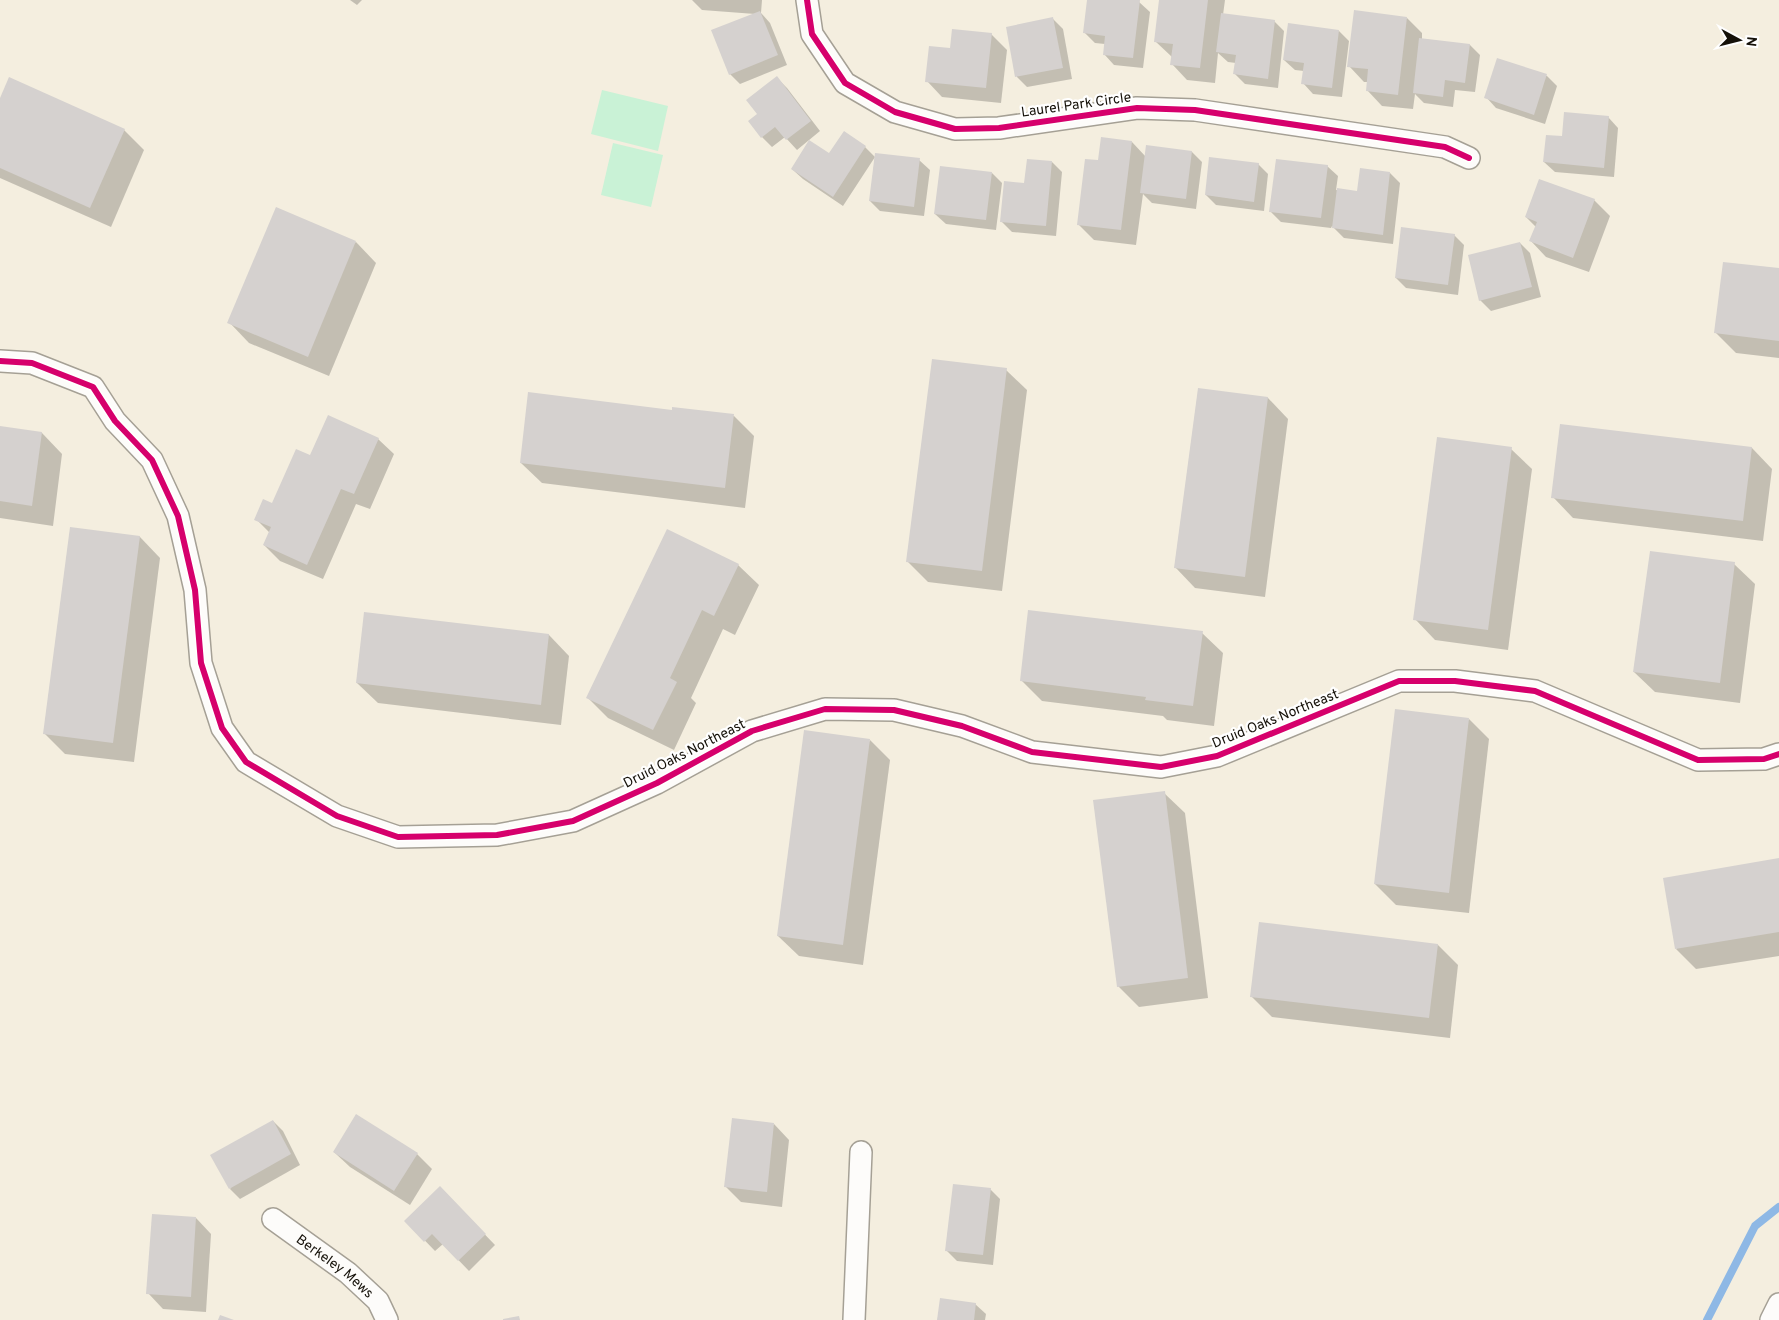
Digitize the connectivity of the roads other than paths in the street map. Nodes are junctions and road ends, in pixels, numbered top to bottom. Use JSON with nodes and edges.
{"nodes":[{"id":1,"x":808,"y":0,"type":"edge"},
{"id":2,"x":1469,"y":158,"type":"dead end"},
{"id":3,"x":0,"y":361,"type":"edge"},
{"id":4,"x":1779,"y":754,"type":"edge"},
{"id":5,"x":861,"y":1152,"type":"dead end"},
{"id":6,"x":273,"y":1219,"type":"dead end"},
{"id":7,"x":1779,"y":1304,"type":"edge"},
{"id":8,"x":387,"y":1320,"type":"edge"},
{"id":9,"x":854,"y":1320,"type":"edge"},
{"id":10,"x":1771,"y":1320,"type":"edge"}],
"edges":[{"from":1,"to":2,"type":"street","name":"Laurel Park Circle"},
{"from":3,"to":4,"type":"street","name":"Druid Oaks Northeast"},
{"from":5,"to":9,"type":"street"},
{"from":6,"to":8,"type":"street","name":"Berkeley Mews"},
{"from":7,"to":10,"type":"street"}]}
